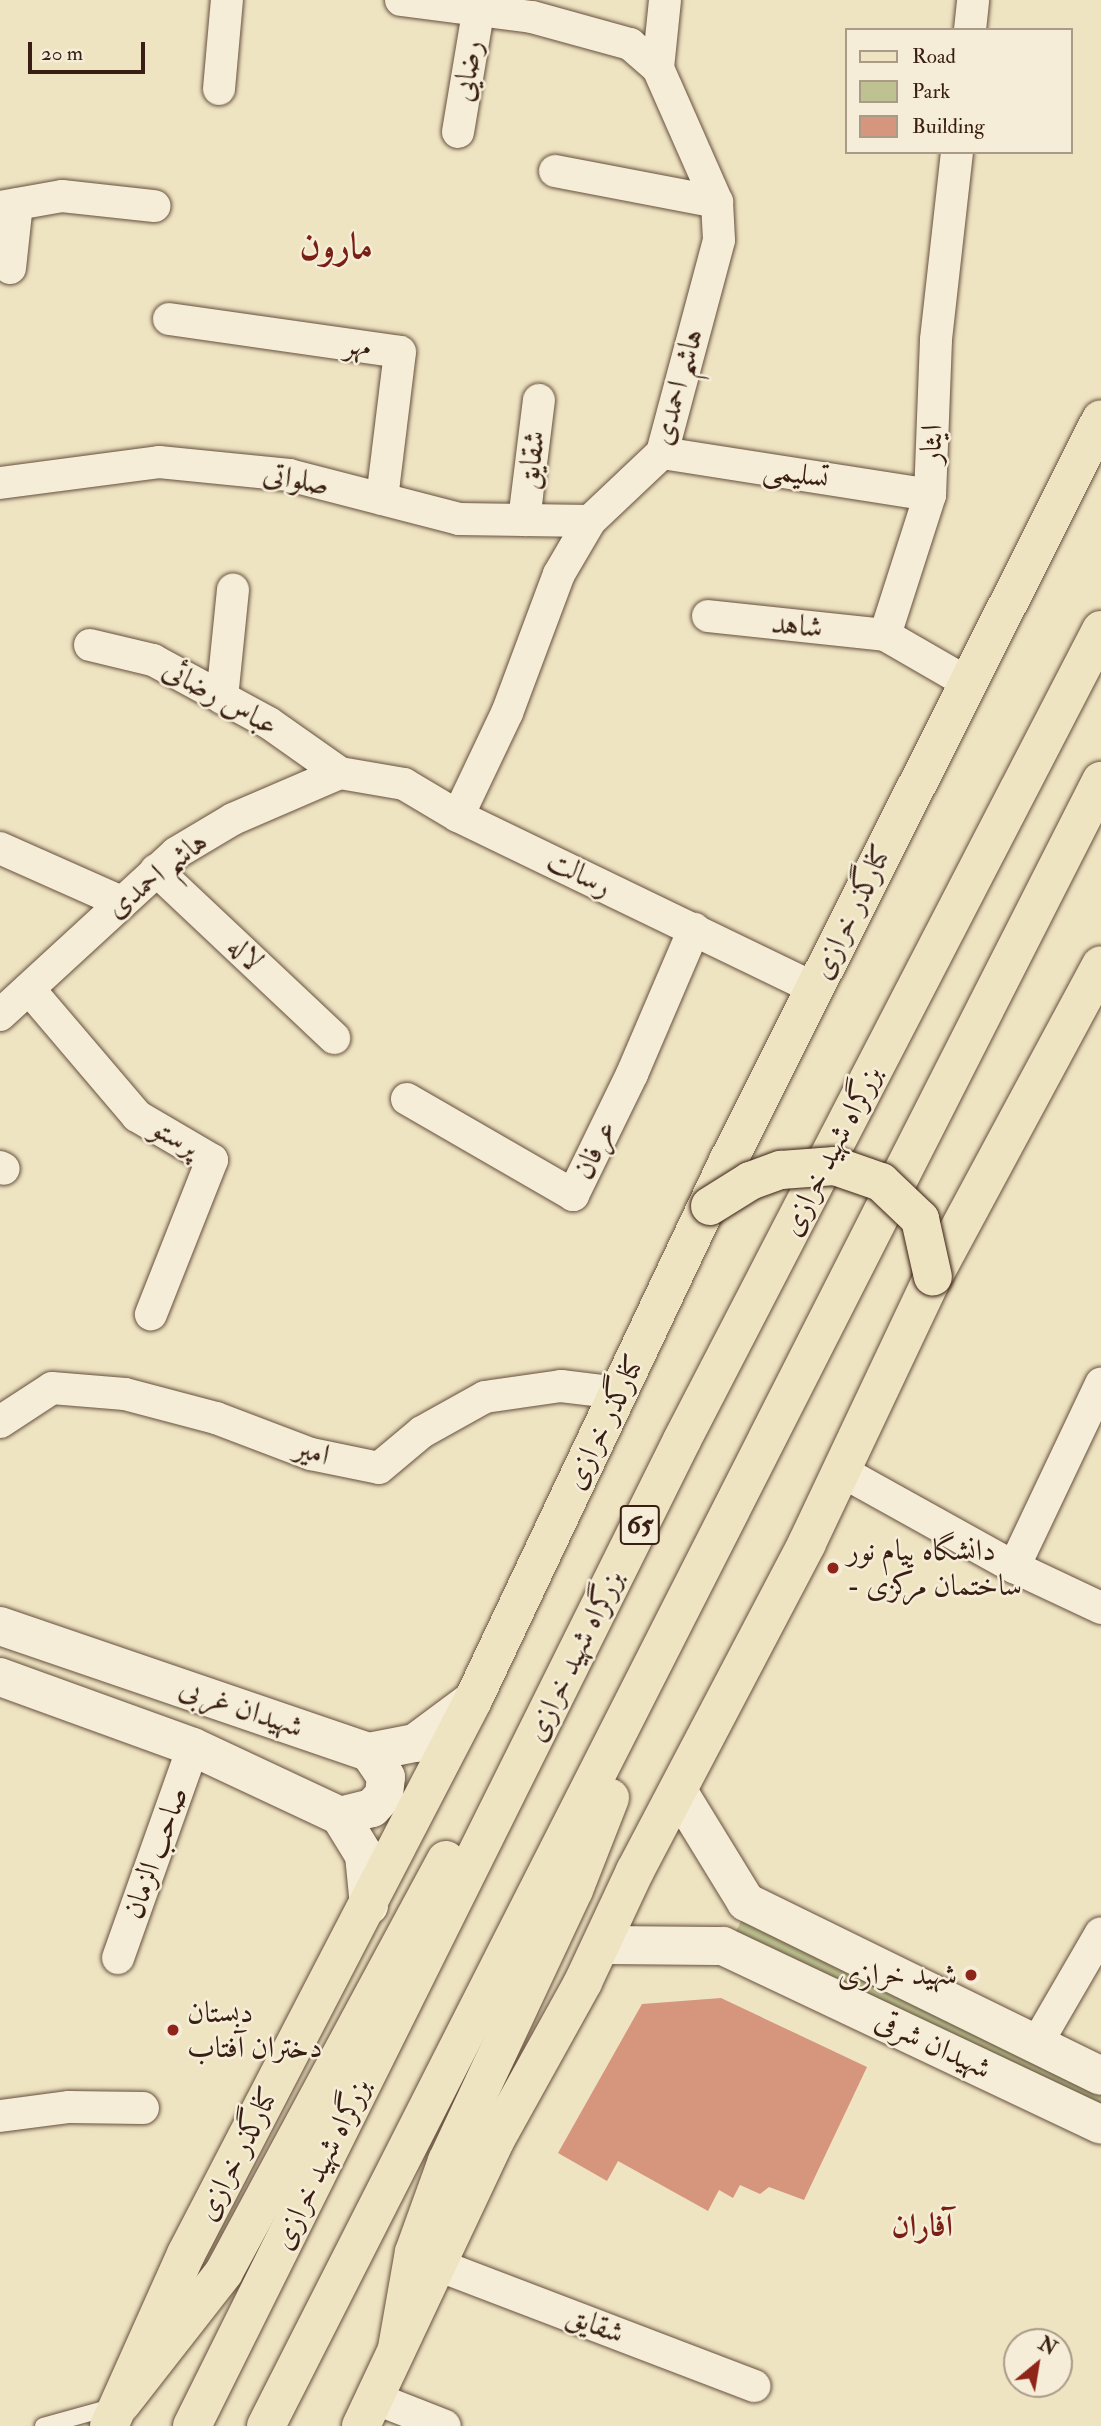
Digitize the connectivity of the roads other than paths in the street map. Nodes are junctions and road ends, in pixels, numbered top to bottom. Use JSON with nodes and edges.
{"nodes":[{"id":1,"x":227,"y":0,"type":"edge"},
{"id":2,"x":401,"y":0,"type":"edge"},
{"id":3,"x":666,"y":0,"type":"edge"},
{"id":4,"x":973,"y":0,"type":"edge"},
{"id":5,"x":479,"y":5,"type":"edge"},
{"id":6,"x":970,"y":28,"type":"edge"},
{"id":7,"x":657,"y":68,"type":"junction"},
{"id":8,"x":219,"y":89,"type":"dead end"},
{"id":9,"x":458,"y":132,"type":"dead end"},
{"id":10,"x":957,"y":154,"type":"edge"},
{"id":11,"x":555,"y":171,"type":"dead end"},
{"id":12,"x":717,"y":202,"type":"junction"},
{"id":13,"x":8,"y":206,"type":"edge"},
{"id":14,"x":154,"y":206,"type":"dead end"},
{"id":15,"x":10,"y":268,"type":"dead end"},
{"id":16,"x":169,"y":319,"type":"dead end"},
{"id":17,"x":539,"y":400,"type":"dead end"},
{"id":18,"x":1101,"y":419,"type":"edge"},
{"id":19,"x":662,"y":453,"type":"junction"},
{"id":20,"x":0,"y":483,"type":"edge"},
{"id":21,"x":930,"y":495,"type":"junction"},
{"id":22,"x":382,"y":499,"type":"junction"},
{"id":23,"x":524,"y":520,"type":"junction"},
{"id":24,"x":590,"y":521,"type":"junction"},
{"id":25,"x":233,"y":590,"type":"dead end"},
{"id":26,"x":708,"y":616,"type":"dead end"},
{"id":27,"x":1101,"y":630,"type":"edge"},
{"id":28,"x":885,"y":635,"type":"junction"},
{"id":29,"x":90,"y":645,"type":"dead end"},
{"id":30,"x":968,"y":683,"type":"junction"},
{"id":31,"x":222,"y":698,"type":"junction"},
{"id":32,"x":340,"y":773,"type":"junction"},
{"id":33,"x":1101,"y":781,"type":"edge"},
{"id":34,"x":458,"y":816,"type":"junction"},
{"id":35,"x":0,"y":848,"type":"edge"},
{"id":36,"x":156,"y":870,"type":"junction"},
{"id":37,"x":119,"y":901,"type":"junction"},
{"id":38,"x":694,"y":929,"type":"junction"},
{"id":39,"x":1101,"y":965,"type":"edge"},
{"id":40,"x":814,"y":988,"type":"junction"},
{"id":41,"x":29,"y":989,"type":"junction"},
{"id":42,"x":0,"y":1015,"type":"edge"},
{"id":43,"x":334,"y":1038,"type":"dead end"},
{"id":44,"x":407,"y":1099,"type":"dead end"},
{"id":45,"x":710,"y":1206,"type":"junction"},
{"id":46,"x":933,"y":1277,"type":"junction"},
{"id":47,"x":151,"y":1314,"type":"dead end"},
{"id":48,"x":1100,"y":1388,"type":"edge"},
{"id":49,"x":618,"y":1393,"type":"junction"},
{"id":50,"x":0,"y":1422,"type":"edge"},
{"id":51,"x":682,"y":1440,"type":"junction"},
{"id":52,"x":843,"y":1472,"type":"junction"},
{"id":53,"x":1014,"y":1567,"type":"junction"},
{"id":54,"x":1101,"y":1608,"type":"edge"},
{"id":55,"x":0,"y":1626,"type":"edge"},
{"id":56,"x":0,"y":1677,"type":"edge"},
{"id":57,"x":638,"y":1694,"type":"junction"},
{"id":58,"x":473,"y":1700,"type":"junction"},
{"id":59,"x":193,"y":1747,"type":"junction"},
{"id":60,"x":369,"y":1752,"type":"junction"},
{"id":61,"x":678,"y":1791,"type":"junction"},
{"id":62,"x":340,"y":1816,"type":"junction"},
{"id":63,"x":746,"y":1902,"type":"junction"},
{"id":64,"x":369,"y":1906,"type":"junction"},
{"id":65,"x":1101,"y":1933,"type":"edge"},
{"id":66,"x":601,"y":1945,"type":"junction"},
{"id":67,"x":723,"y":1946,"type":"junction"},
{"id":68,"x":118,"y":1958,"type":"dead end"},
{"id":69,"x":1036,"y":2045,"type":"junction"},
{"id":70,"x":1101,"y":2076,"type":"edge"},
{"id":71,"x":143,"y":2108,"type":"dead end"},
{"id":72,"x":0,"y":2116,"type":"edge"},
{"id":73,"x":1101,"y":2125,"type":"edge"},
{"id":74,"x":435,"y":2264,"type":"junction"},
{"id":75,"x":397,"y":2348,"type":"junction"},
{"id":76,"x":755,"y":2386,"type":"dead end"},
{"id":77,"x":368,"y":2412,"type":"edge"},
{"id":78,"x":115,"y":2415,"type":"edge"},
{"id":79,"x":43,"y":2426,"type":"edge"},
{"id":80,"x":192,"y":2426,"type":"edge"},
{"id":81,"x":266,"y":2426,"type":"edge"},
{"id":82,"x":445,"y":2426,"type":"edge"}],
"edges":[{"from":1,"to":8,"type":"street"},
{"from":2,"to":5,"type":"street"},
{"from":3,"to":7,"type":"street"},
{"from":4,"to":6,"type":"street"},
{"from":5,"to":7,"type":"street"},
{"from":5,"to":9,"type":"street","name":"رضایی"},
{"from":7,"to":12,"type":"street","name":"هاشم احمدی"},
{"from":10,"to":21,"type":"street","name":"ایثار"},
{"from":11,"to":12,"type":"street"},
{"from":12,"to":19,"type":"street","name":"هاشم احمدی"},
{"from":13,"to":14,"type":"street"},
{"from":13,"to":15,"type":"street"},
{"from":16,"to":22,"type":"street","name":"مهر"},
{"from":17,"to":23,"type":"street","name":"شقایق"},
{"from":18,"to":30,"type":"main road","name":"کنارگذر خرازی"},
{"from":19,"to":21,"type":"street","name":"تسلیمی"},
{"from":19,"to":24,"type":"street","name":"هاشم احمدی"},
{"from":20,"to":22,"type":"street","name":"صلواتی"},
{"from":21,"to":28,"type":"street","name":"ایثار"},
{"from":22,"to":23,"type":"street","name":"صلواتی"},
{"from":23,"to":24,"type":"street","name":"صلواتی"},
{"from":24,"to":34,"type":"street","name":"هاشم احمدی"},
{"from":25,"to":31,"type":"street"},
{"from":26,"to":28,"type":"street","name":"شاهد"},
{"from":27,"to":51,"type":"main road","name":"بزرگراه شهید خرازی","number":"65"},
{"from":28,"to":30,"type":"street"},
{"from":29,"to":31,"type":"street","name":"عباس رضائی"},
{"from":30,"to":40,"type":"main road","name":"کنارگذر خرازی"},
{"from":31,"to":32,"type":"street","name":"عباس رضائی"},
{"from":32,"to":34,"type":"street","name":"رسالت"},
{"from":32,"to":36,"type":"street","name":"هاشم احمدی"},
{"from":33,"to":57,"type":"main road"},
{"from":34,"to":38,"type":"street","name":"رسالت"},
{"from":35,"to":37,"type":"street"},
{"from":36,"to":37,"type":"street","name":"هاشم احمدی"},
{"from":36,"to":43,"type":"street","name":"لاله"},
{"from":37,"to":41,"type":"street","name":"هاشم احمدی"},
{"from":38,"to":40,"type":"street","name":"رسالت"},
{"from":38,"to":44,"type":"street","name":"عرفان"},
{"from":39,"to":46,"type":"main road"},
{"from":40,"to":45,"type":"main road","name":"کنارگذر خرازی"},
{"from":41,"to":42,"type":"street","name":"هاشم احمدی"},
{"from":41,"to":47,"type":"street","name":"پرستو"},
{"from":45,"to":46,"type":"main road","bridge":true},
{"from":45,"to":49,"type":"main road","name":"کنارگذر خرازی"},
{"from":46,"to":52,"type":"main road"},
{"from":48,"to":53,"type":"street"},
{"from":49,"to":50,"type":"street","name":"امیر"},
{"from":49,"to":58,"type":"main road","name":"کنارگذر خرازی"},
{"from":51,"to":78,"type":"main road"},
{"from":51,"to":80,"type":"main road","name":"بزرگراه شهید خرازی","number":"65"},
{"from":52,"to":53,"type":"street"},
{"from":52,"to":61,"type":"main road"},
{"from":53,"to":54,"type":"street"},
{"from":55,"to":60,"type":"main road","name":"شهیدان غربی"},
{"from":56,"to":59,"type":"main road","name":"شهیدان غربی"},
{"from":57,"to":75,"type":"main road"},
{"from":57,"to":81,"type":"main road"},
{"from":58,"to":60,"type":"main road","name":"شهیدان غربی"},
{"from":58,"to":64,"type":"main road","name":"کنارگذر خرازی"},
{"from":59,"to":62,"type":"main road","name":"شهیدان غربی"},
{"from":59,"to":68,"type":"street","name":"صاحب الزمان"},
{"from":60,"to":62,"type":"main road"},
{"from":61,"to":63,"type":"main road"},
{"from":61,"to":66,"type":"main road"},
{"from":62,"to":64,"type":"main road"},
{"from":63,"to":67,"type":"main road"},
{"from":63,"to":69,"type":"main road","name":"شهیدان شرقی"},
{"from":64,"to":78,"type":"main road","name":"کنارگذر خرازی"},
{"from":65,"to":69,"type":"street"},
{"from":66,"to":67,"type":"main road","name":"شهیدان شرقی"},
{"from":66,"to":74,"type":"main road"},
{"from":67,"to":73,"type":"main road","name":"شهیدان شرقی"},
{"from":69,"to":70,"type":"main road","name":"شهیدان شرقی"},
{"from":71,"to":72,"type":"street"},
{"from":74,"to":75,"type":"main road"},
{"from":74,"to":76,"type":"street","name":"شقایق"},
{"from":75,"to":77,"type":"main road"},
{"from":77,"to":82,"type":"street"},
{"from":78,"to":79,"type":"lane"}]}
